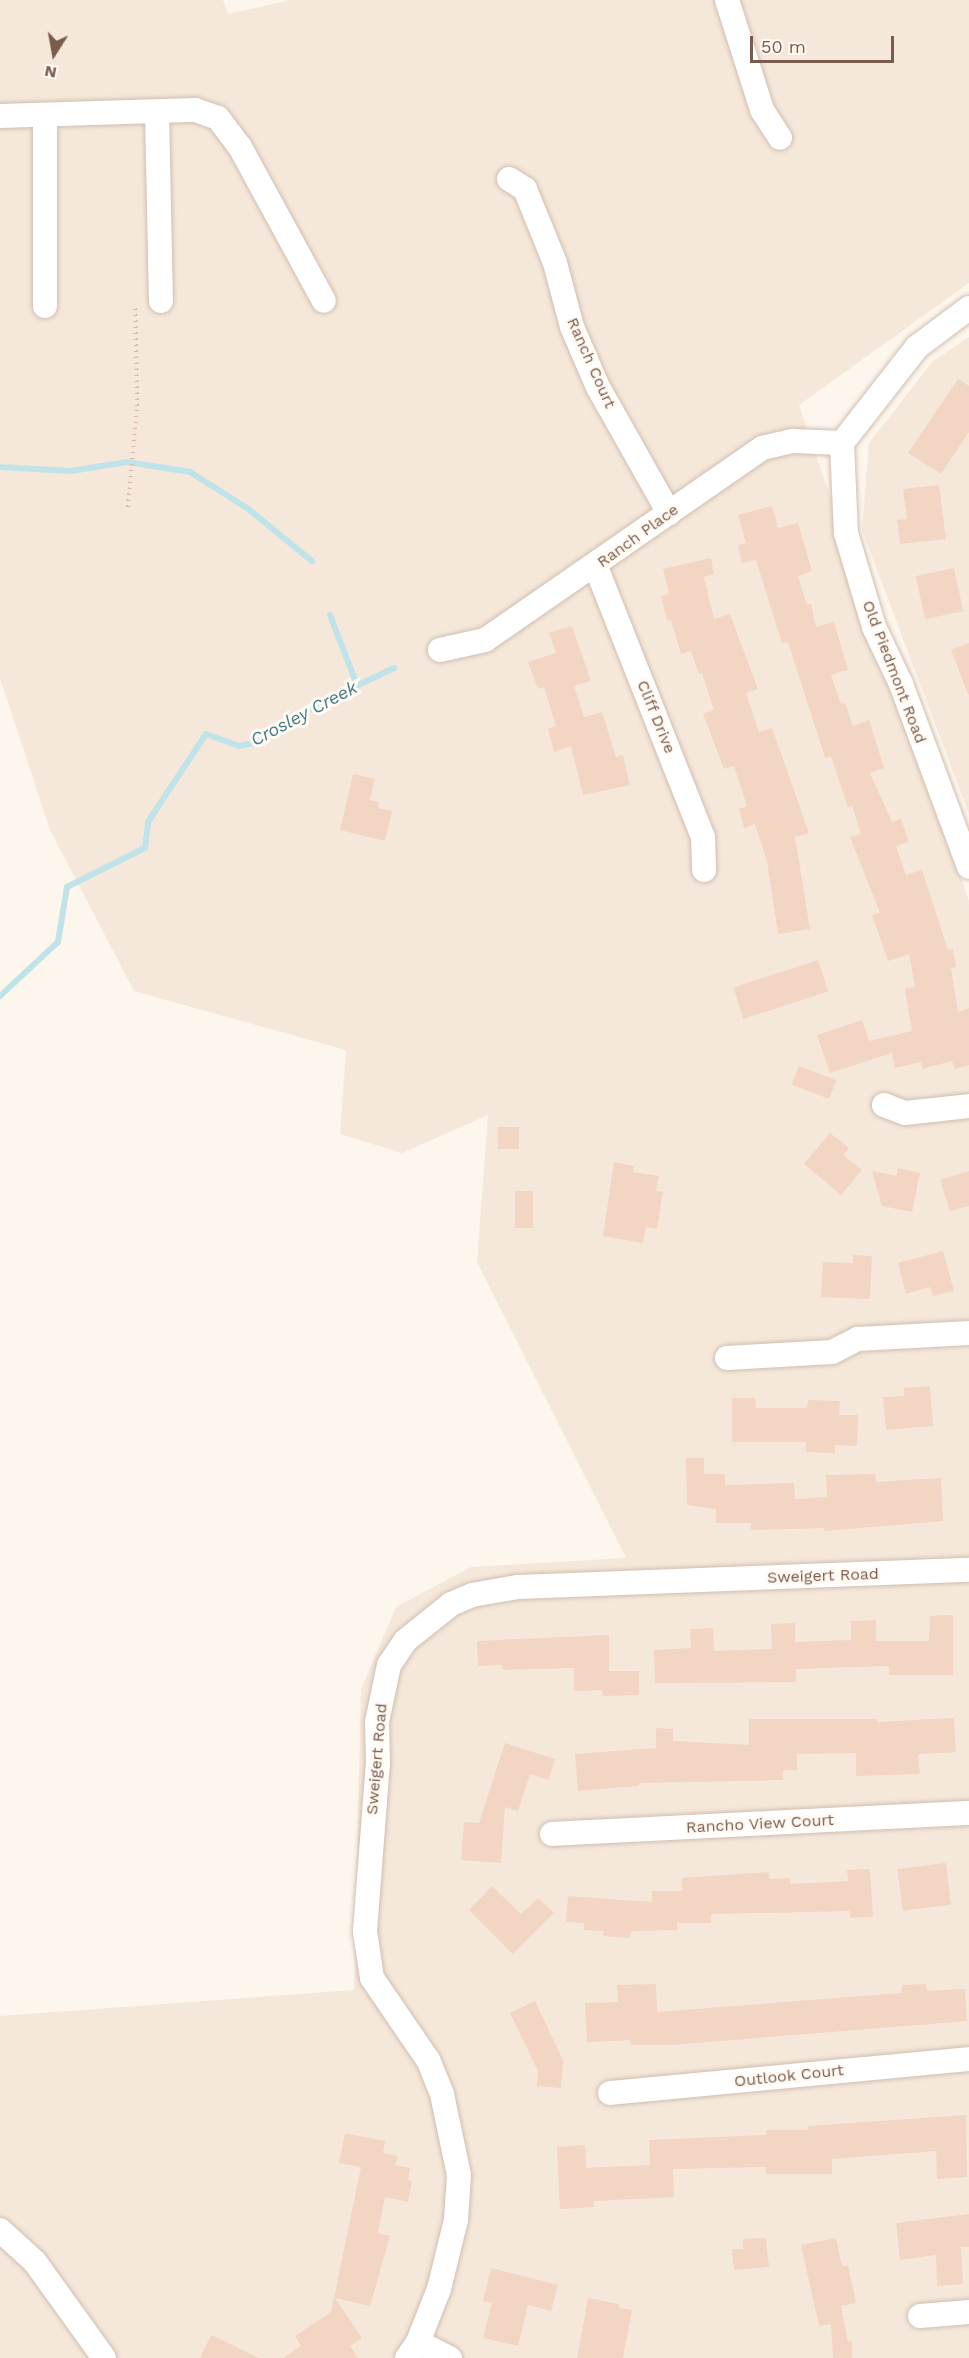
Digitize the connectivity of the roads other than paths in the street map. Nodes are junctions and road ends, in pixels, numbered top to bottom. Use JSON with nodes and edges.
{"nodes":[{"id":1,"x":727,"y":0,"type":"edge"},
{"id":2,"x":157,"y":112,"type":"junction"},
{"id":3,"x":0,"y":116,"type":"edge"},
{"id":4,"x":45,"y":117,"type":"junction"},
{"id":5,"x":780,"y":138,"type":"dead end"},
{"id":6,"x":509,"y":179,"type":"dead end"},
{"id":7,"x":161,"y":301,"type":"dead end"},
{"id":8,"x":324,"y":301,"type":"dead end"},
{"id":9,"x":45,"y":306,"type":"dead end"},
{"id":10,"x":969,"y":308,"type":"edge"},
{"id":11,"x":842,"y":442,"type":"junction"},
{"id":12,"x":669,"y":513,"type":"junction"},
{"id":13,"x":596,"y":567,"type":"junction"},
{"id":14,"x":440,"y":650,"type":"dead end"},
{"id":15,"x":969,"y":867,"type":"edge"},
{"id":16,"x":705,"y":870,"type":"dead end"},
{"id":17,"x":884,"y":1105,"type":"dead end"},
{"id":18,"x":969,"y":1106,"type":"edge"},
{"id":19,"x":969,"y":1333,"type":"edge"},
{"id":20,"x":727,"y":1358,"type":"dead end"},
{"id":21,"x":969,"y":1570,"type":"edge"},
{"id":22,"x":969,"y":1814,"type":"edge"},
{"id":23,"x":552,"y":1834,"type":"dead end"},
{"id":24,"x":969,"y":2059,"type":"edge"},
{"id":25,"x":610,"y":2093,"type":"dead end"},
{"id":26,"x":0,"y":2230,"type":"edge"},
{"id":27,"x":969,"y":2312,"type":"edge"},
{"id":28,"x":920,"y":2316,"type":"dead end"},
{"id":29,"x":412,"y":2350,"type":"edge"},
{"id":30,"x":104,"y":2358,"type":"edge"},
{"id":31,"x":450,"y":2358,"type":"edge"}],
"edges":[{"from":1,"to":5,"type":"street"},
{"from":2,"to":4,"type":"street"},
{"from":2,"to":7,"type":"street"},
{"from":2,"to":8,"type":"street"},
{"from":3,"to":4,"type":"street"},
{"from":4,"to":9,"type":"street"},
{"from":6,"to":12,"type":"street","name":"Ranch Court"},
{"from":10,"to":11,"type":"street"},
{"from":11,"to":12,"type":"street","name":"Ranch Place"},
{"from":11,"to":15,"type":"street","name":"Old Piedmont Road"},
{"from":12,"to":13,"type":"street","name":"Ranch Place"},
{"from":13,"to":14,"type":"street","name":"Ranch Place"},
{"from":13,"to":16,"type":"street","name":"Cliff Drive"},
{"from":17,"to":18,"type":"street"},
{"from":19,"to":20,"type":"street"},
{"from":21,"to":29,"type":"street","name":"Sweigert Road"},
{"from":22,"to":23,"type":"street","name":"Rancho View Court"},
{"from":24,"to":25,"type":"street","name":"Outlook Court"},
{"from":26,"to":30,"type":"street"},
{"from":27,"to":28,"type":"street"},
{"from":29,"to":31,"type":"street"}]}
